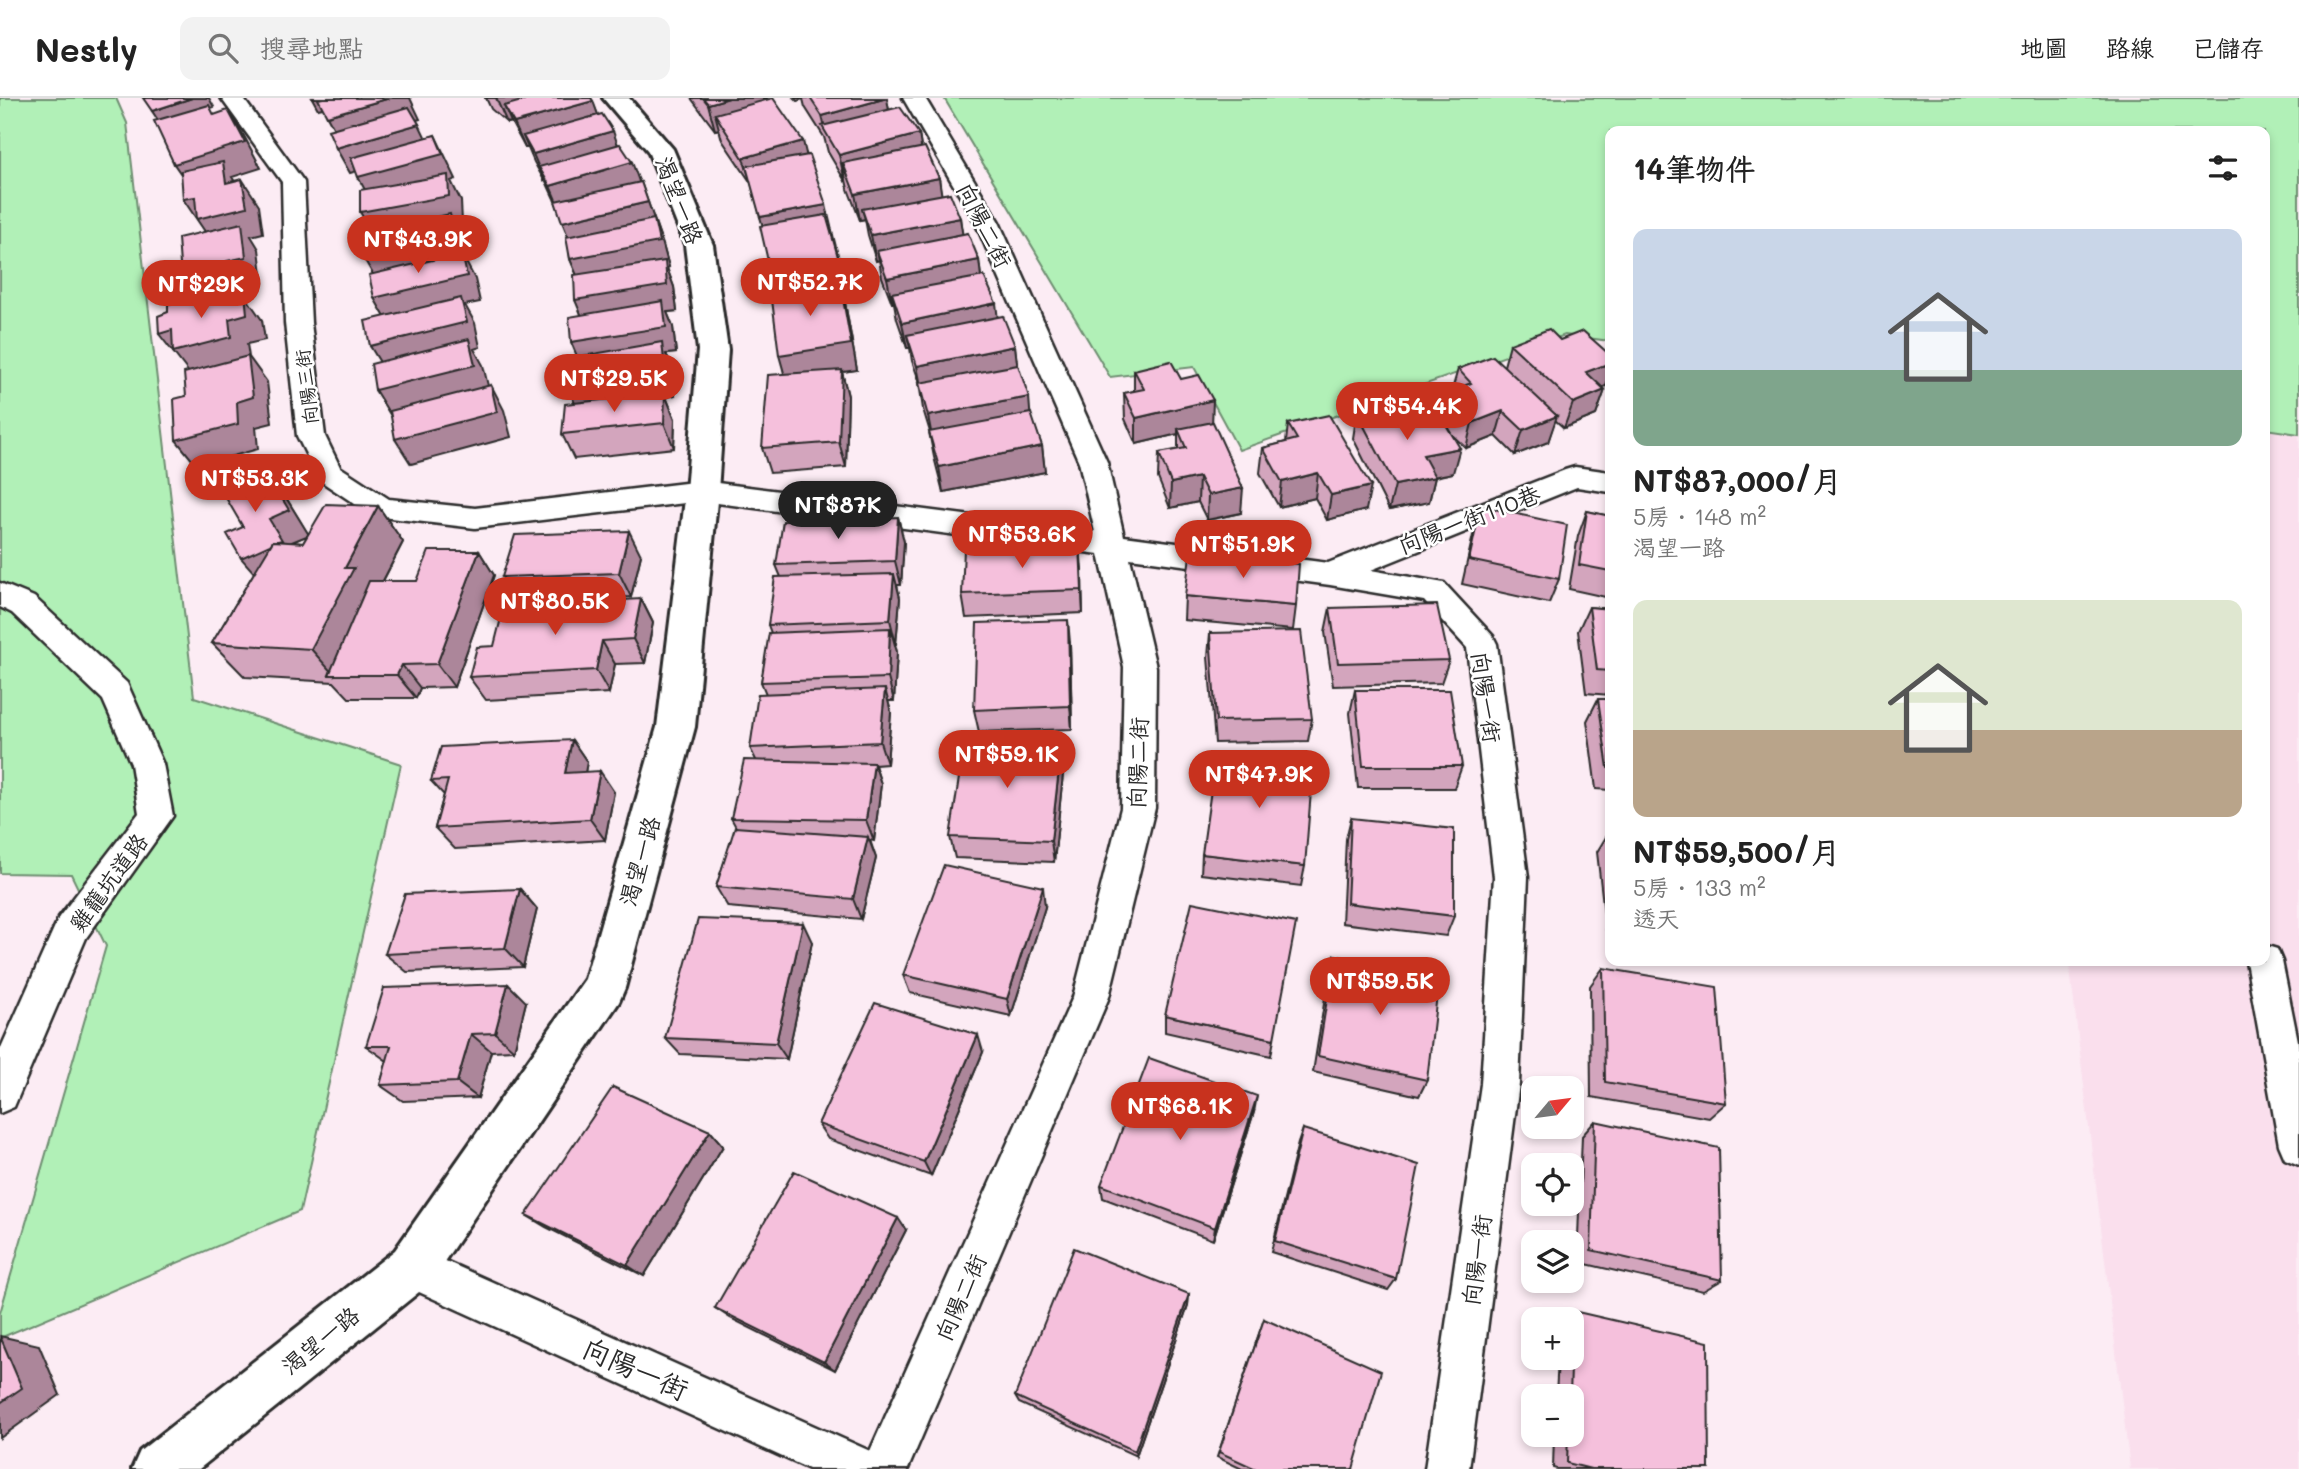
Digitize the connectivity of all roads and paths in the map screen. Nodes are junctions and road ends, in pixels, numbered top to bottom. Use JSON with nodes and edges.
{"nodes":[{"id":1,"x":232,"y":98,"type":"edge"},
{"id":2,"x":615,"y":98,"type":"edge"},
{"id":3,"x":914,"y":98,"type":"edge"},
{"id":4,"x":1605,"y":481,"type":"edge"},
{"id":5,"x":702,"y":491,"type":"junction"},
{"id":6,"x":1112,"y":545,"type":"junction"},
{"id":7,"x":1330,"y":574,"type":"junction"},
{"id":8,"x":0,"y":594,"type":"edge"},
{"id":9,"x":2265,"y":966,"type":"edge"},
{"id":10,"x":0,"y":1094,"type":"edge"},
{"id":11,"x":2299,"y":1144,"type":"edge"},
{"id":12,"x":412,"y":1267,"type":"junction"},
{"id":13,"x":158,"y":1469,"type":"edge"},
{"id":14,"x":860,"y":1469,"type":"edge"},
{"id":15,"x":885,"y":1469,"type":"edge"},
{"id":16,"x":1447,"y":1469,"type":"edge"}],
"edges":[{"from":1,"to":5,"type":"lane","name":"向陽三街"},
{"from":2,"to":5,"type":"street","name":"渴望一路"},
{"from":3,"to":6,"type":"lane","name":"向陽二街"},
{"from":4,"to":7,"type":"lane","name":"向陽一街110巷"},
{"from":5,"to":6,"type":"lane","name":"向陽一街"},
{"from":5,"to":12,"type":"street","name":"渴望一路"},
{"from":6,"to":7,"type":"lane","name":"向陽一街"},
{"from":6,"to":15,"type":"lane","name":"向陽二街"},
{"from":7,"to":16,"type":"lane","name":"向陽一街"},
{"from":8,"to":10,"type":"lane","name":"雞籠坑道路"},
{"from":9,"to":11,"type":"lane"},
{"from":12,"to":13,"type":"street","name":"渴望一路"},
{"from":12,"to":14,"type":"lane","name":"向陽一街"}]}
